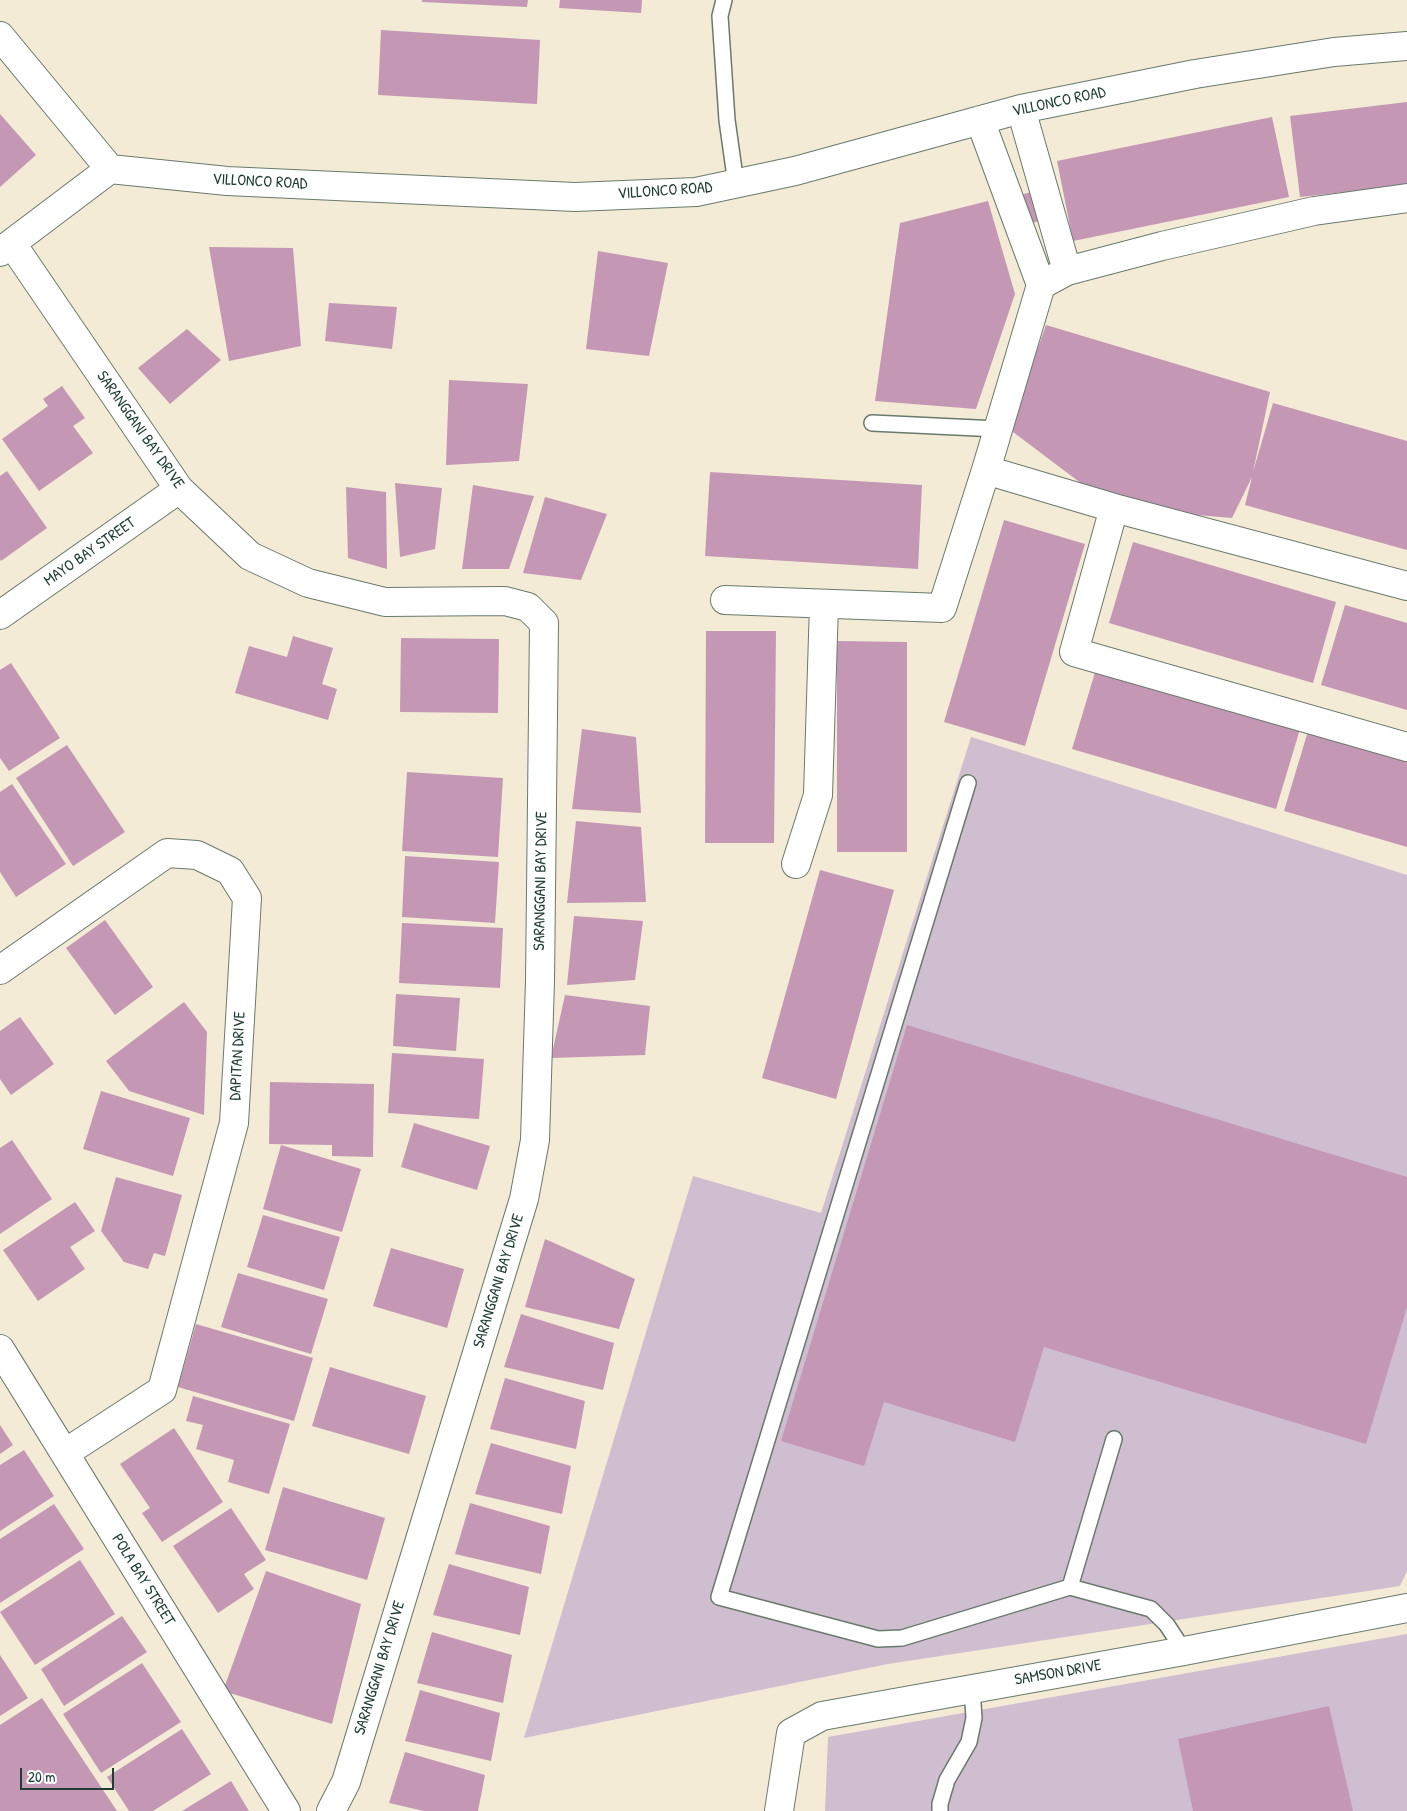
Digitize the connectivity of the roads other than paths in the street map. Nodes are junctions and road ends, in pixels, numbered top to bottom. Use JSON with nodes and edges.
{"nodes":[{"id":1,"x":724,"y":0,"type":"edge"},
{"id":2,"x":0,"y":36,"type":"edge"},
{"id":3,"x":1407,"y":46,"type":"edge"},
{"id":4,"x":1021,"y":109,"type":"junction"},
{"id":5,"x":980,"y":120,"type":"junction"},
{"id":6,"x":1036,"y":162,"type":"junction"},
{"id":7,"x":110,"y":169,"type":"junction"},
{"id":8,"x":999,"y":172,"type":"junction"},
{"id":9,"x":736,"y":184,"type":"junction"},
{"id":10,"x":1407,"y":198,"type":"edge"},
{"id":11,"x":6,"y":248,"type":"edge"},
{"id":12,"x":1067,"y":271,"type":"junction"},
{"id":13,"x":1040,"y":285,"type":"junction"},
{"id":14,"x":872,"y":423,"type":"dead end"},
{"id":15,"x":998,"y":429,"type":"junction"},
{"id":16,"x":986,"y":470,"type":"junction"},
{"id":17,"x":179,"y":489,"type":"junction"},
{"id":18,"x":1114,"y":508,"type":"junction"},
{"id":19,"x":1407,"y":586,"type":"edge"},
{"id":20,"x":725,"y":600,"type":"dead end"},
{"id":21,"x":824,"y":604,"type":"junction"},
{"id":22,"x":0,"y":614,"type":"edge"},
{"id":23,"x":1407,"y":747,"type":"edge"},
{"id":24,"x":968,"y":783,"type":"dead end"},
{"id":25,"x":796,"y":864,"type":"dead end"},
{"id":26,"x":0,"y":970,"type":"edge"},
{"id":27,"x":0,"y":1349,"type":"edge"},
{"id":28,"x":1114,"y":1439,"type":"dead end"},
{"id":29,"x":65,"y":1453,"type":"junction"},
{"id":30,"x":1070,"y":1587,"type":"junction"},
{"id":31,"x":1407,"y":1608,"type":"edge"},
{"id":32,"x":1184,"y":1651,"type":"junction"},
{"id":33,"x":972,"y":1689,"type":"junction"},
{"id":34,"x":286,"y":1811,"type":"edge"},
{"id":35,"x":331,"y":1811,"type":"edge"},
{"id":36,"x":779,"y":1811,"type":"edge"},
{"id":37,"x":940,"y":1811,"type":"edge"}],
"edges":[{"from":1,"to":9,"type":"lane"},
{"from":2,"to":7,"type":"street"},
{"from":3,"to":4,"type":"street","name":"VILLONCO ROAD"},
{"from":4,"to":5,"type":"street","name":"VILLONCO ROAD"},
{"from":4,"to":6,"type":"street"},
{"from":5,"to":8,"type":"street"},
{"from":5,"to":9,"type":"street","name":"VILLONCO ROAD"},
{"from":6,"to":8,"type":"street"},
{"from":6,"to":12,"type":"street"},
{"from":7,"to":9,"type":"street","name":"VILLONCO ROAD"},
{"from":7,"to":11,"type":"street"},
{"from":8,"to":13,"type":"street"},
{"from":10,"to":12,"type":"street"},
{"from":11,"to":17,"type":"street","name":"SARANGGANI BAY DRIVE"},
{"from":12,"to":13,"type":"street"},
{"from":13,"to":15,"type":"street"},
{"from":14,"to":15,"type":"lane"},
{"from":15,"to":16,"type":"street"},
{"from":16,"to":18,"type":"street"},
{"from":16,"to":21,"type":"street"},
{"from":17,"to":22,"type":"street","name":"MAYO BAY STREET"},
{"from":17,"to":35,"type":"street","name":"SARANGGANI BAY DRIVE"},
{"from":18,"to":19,"type":"street"},
{"from":18,"to":23,"type":"street"},
{"from":20,"to":21,"type":"street"},
{"from":21,"to":25,"type":"street"},
{"from":24,"to":30,"type":"lane"},
{"from":26,"to":29,"type":"street","name":"DAPITAN DRIVE"},
{"from":27,"to":29,"type":"street","name":"POLA BAY STREET"},
{"from":28,"to":30,"type":"lane"},
{"from":29,"to":34,"type":"street","name":"POLA BAY STREET"},
{"from":30,"to":32,"type":"lane"},
{"from":31,"to":32,"type":"street","name":"SAMSON DRIVE"},
{"from":32,"to":33,"type":"street","name":"SAMSON DRIVE"},
{"from":33,"to":36,"type":"street","name":"SAMSON DRIVE"},
{"from":33,"to":37,"type":"lane"}]}
